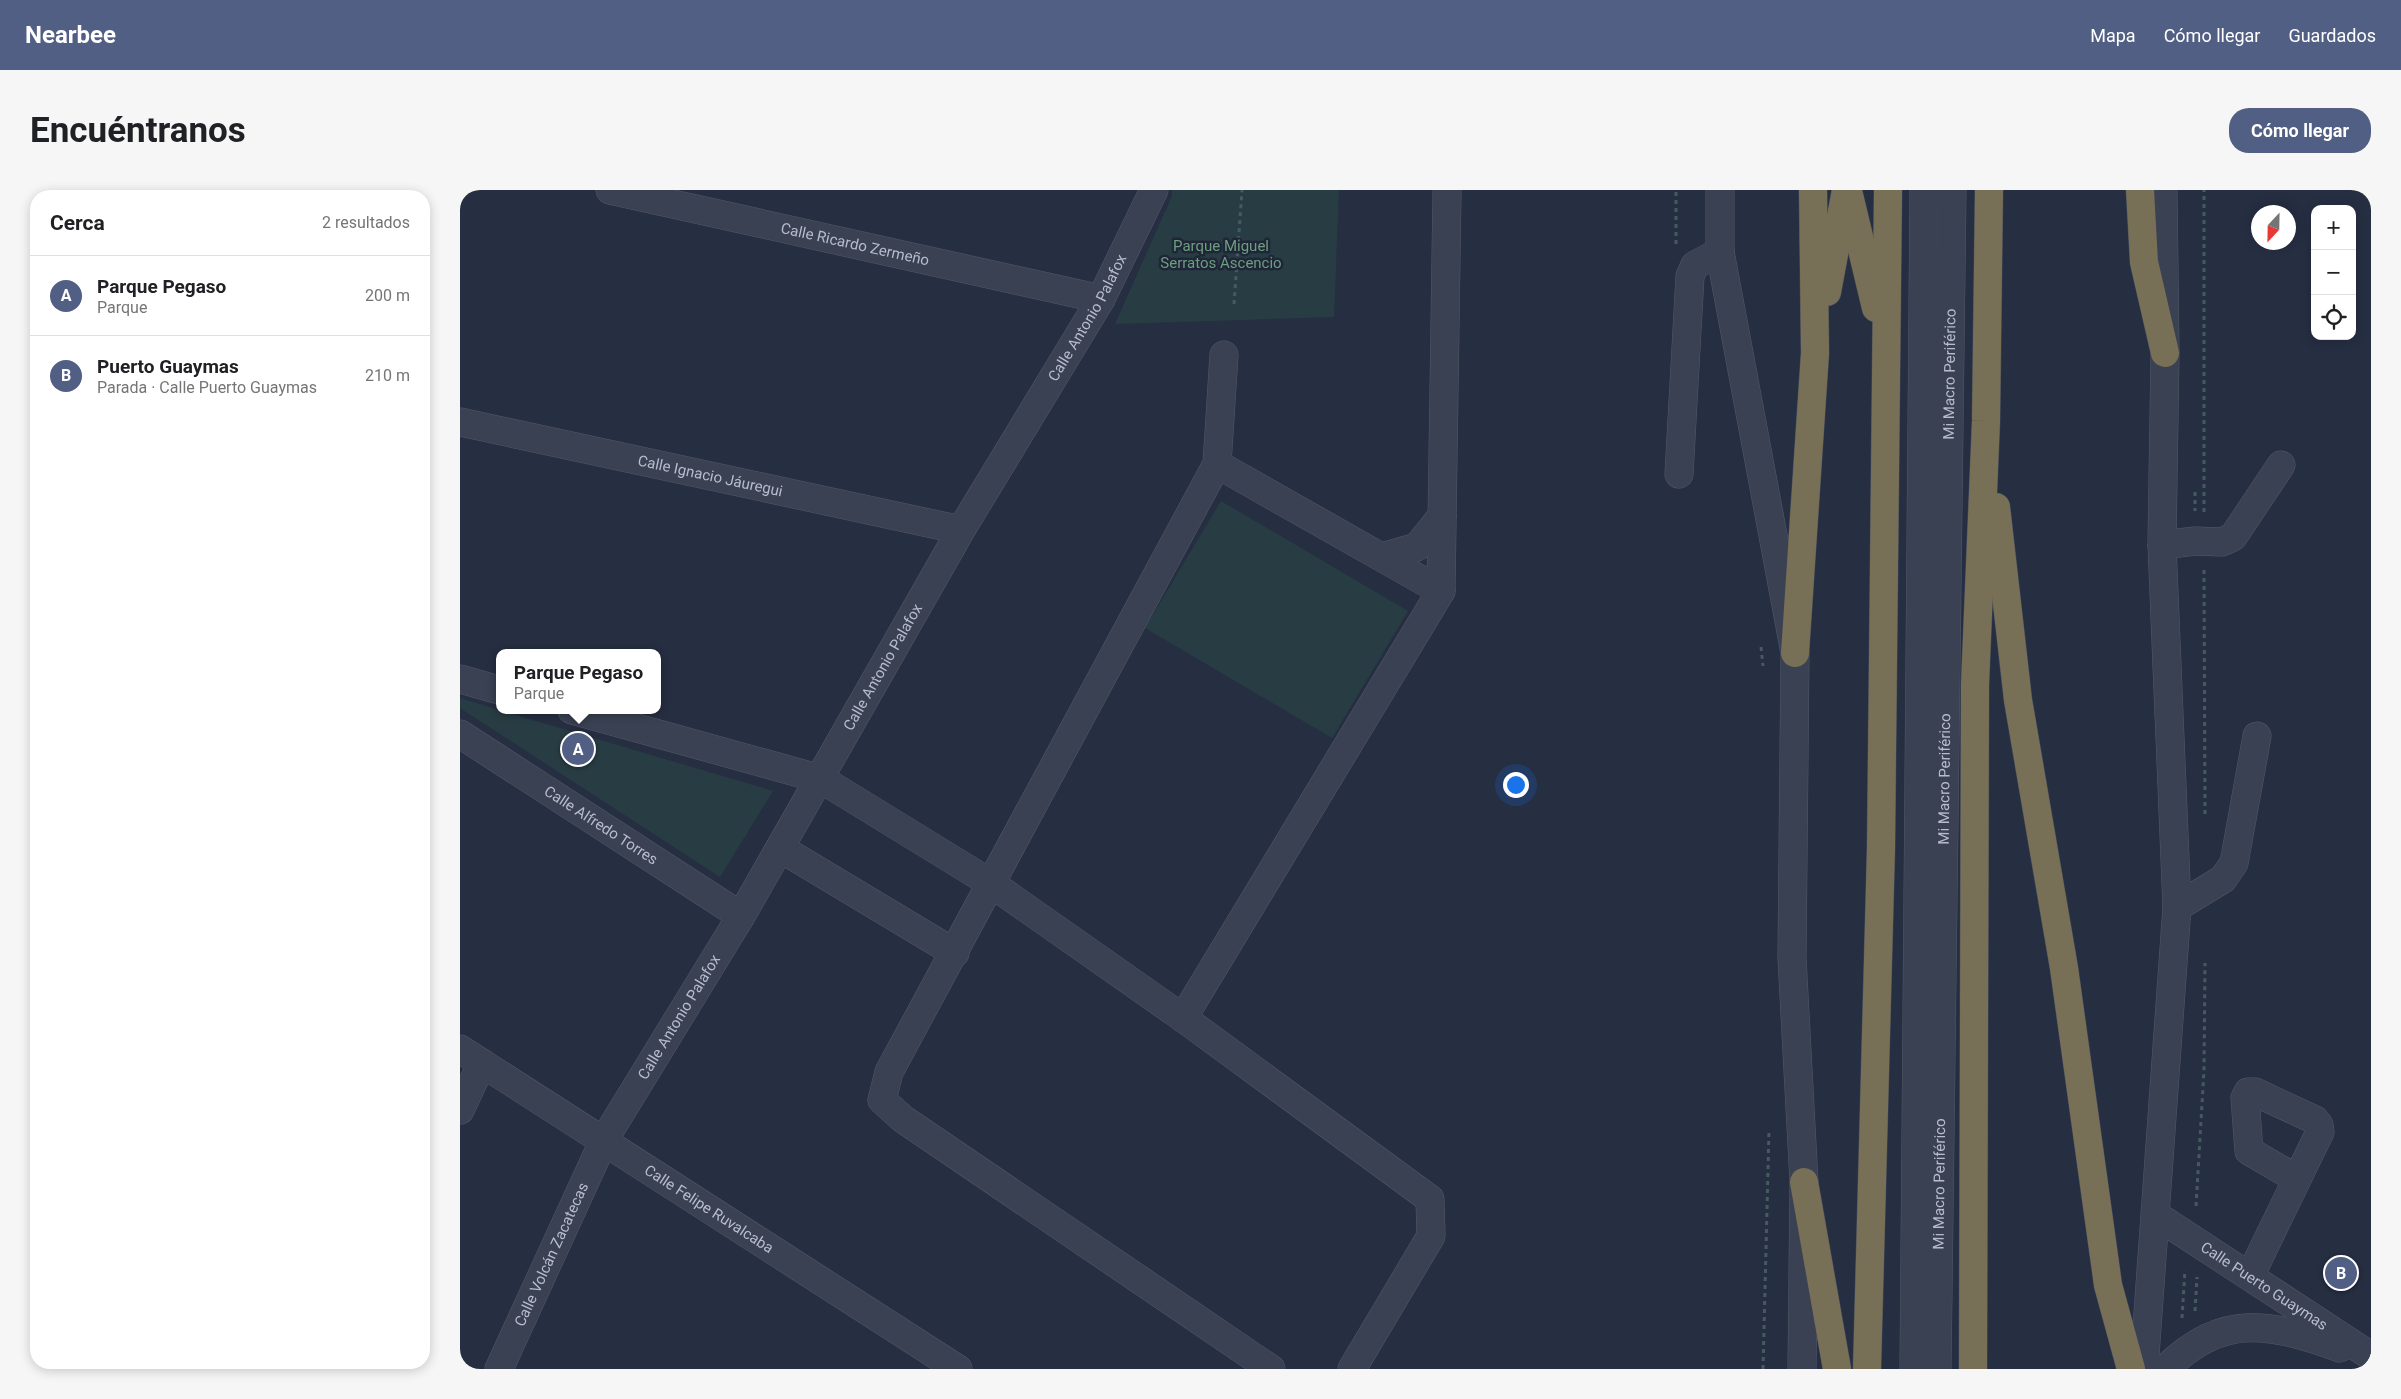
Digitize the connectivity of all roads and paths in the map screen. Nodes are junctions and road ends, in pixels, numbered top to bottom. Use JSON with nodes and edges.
{"nodes":[{"id":1,"x":610,"y":190,"type":"edge"},
{"id":2,"x":1154,"y":190,"type":"edge"},
{"id":3,"x":1242,"y":190,"type":"edge"},
{"id":4,"x":1676,"y":190,"type":"edge"},
{"id":5,"x":1720,"y":190,"type":"edge"},
{"id":6,"x":1813,"y":190,"type":"edge"},
{"id":7,"x":1847,"y":190,"type":"edge"},
{"id":8,"x":1888,"y":190,"type":"edge"},
{"id":9,"x":1924,"y":190,"type":"edge"},
{"id":10,"x":1952,"y":190,"type":"edge"},
{"id":11,"x":1989,"y":190,"type":"edge"},
{"id":12,"x":2140,"y":190,"type":"edge"},
{"id":13,"x":2163,"y":190,"type":"edge"},
{"id":14,"x":1448,"y":192,"type":"dead end"},
{"id":15,"x":1720,"y":252,"type":"junction"},
{"id":16,"x":1690,"y":276,"type":"junction"},
{"id":17,"x":1101,"y":299,"type":"junction"},
{"id":18,"x":1234,"y":304,"type":"dead end"},
{"id":19,"x":1886,"y":351,"type":"junction"},
{"id":20,"x":1815,"y":353,"type":"junction"},
{"id":21,"x":2165,"y":354,"type":"junction"},
{"id":22,"x":1224,"y":355,"type":"dead end"},
{"id":23,"x":1986,"y":421,"type":"junction"},
{"id":24,"x":460,"y":422,"type":"edge"},
{"id":25,"x":1218,"y":464,"type":"junction"},
{"id":26,"x":2282,"y":465,"type":"dead end"},
{"id":27,"x":1679,"y":474,"type":"dead end"},
{"id":28,"x":1442,"y":516,"type":"junction"},
{"id":29,"x":961,"y":530,"type":"junction"},
{"id":30,"x":2162,"y":545,"type":"junction"},
{"id":31,"x":1382,"y":558,"type":"junction"},
{"id":32,"x":1441,"y":591,"type":"junction"},
{"id":33,"x":1761,"y":642,"type":"dead end"},
{"id":34,"x":1795,"y":653,"type":"junction"},
{"id":35,"x":1763,"y":671,"type":"dead end"},
{"id":36,"x":460,"y":680,"type":"edge"},
{"id":37,"x":496,"y":689,"type":"edge"},
{"id":38,"x":586,"y":714,"type":"edge"},
{"id":39,"x":460,"y":734,"type":"edge"},
{"id":40,"x":2257,"y":736,"type":"dead end"},
{"id":41,"x":821,"y":779,"type":"junction"},
{"id":42,"x":780,"y":848,"type":"junction"},
{"id":43,"x":992,"y":884,"type":"junction"},
{"id":44,"x":2177,"y":908,"type":"junction"},
{"id":45,"x":741,"y":916,"type":"junction"},
{"id":46,"x":955,"y":953,"type":"junction"},
{"id":47,"x":1183,"y":1018,"type":"junction"},
{"id":48,"x":471,"y":1056,"type":"edge"},
{"id":49,"x":460,"y":1110,"type":"edge"},
{"id":50,"x":1769,"y":1124,"type":"dead end"},
{"id":51,"x":604,"y":1140,"type":"junction"},
{"id":52,"x":2297,"y":1179,"type":"dead end"},
{"id":53,"x":1804,"y":1182,"type":"junction"},
{"id":54,"x":2157,"y":1216,"type":"junction"},
{"id":55,"x":2250,"y":1276,"type":"junction"},
{"id":56,"x":2371,"y":1358,"type":"edge"},
{"id":57,"x":499,"y":1369,"type":"edge"},
{"id":58,"x":958,"y":1369,"type":"edge"},
{"id":59,"x":1271,"y":1369,"type":"edge"},
{"id":60,"x":1352,"y":1369,"type":"edge"},
{"id":61,"x":1763,"y":1369,"type":"edge"},
{"id":62,"x":1802,"y":1369,"type":"edge"},
{"id":63,"x":1837,"y":1369,"type":"edge"},
{"id":64,"x":1867,"y":1369,"type":"edge"},
{"id":65,"x":1914,"y":1369,"type":"edge"},
{"id":66,"x":1937,"y":1369,"type":"edge"},
{"id":67,"x":1972,"y":1369,"type":"edge"},
{"id":68,"x":2131,"y":1369,"type":"edge"},
{"id":69,"x":2144,"y":1369,"type":"edge"},
{"id":70,"x":2164,"y":1369,"type":"edge"}],
"edges":[{"from":1,"to":17,"type":"street","name":"Calle Ricardo Zermeño"},
{"from":2,"to":17,"type":"street","name":"Calle Antonio Palafox"},
{"from":3,"to":18,"type":"path"},
{"from":4,"to":16,"type":"path"},
{"from":5,"to":15,"type":"street"},
{"from":6,"to":20,"type":"highway"},
{"from":7,"to":19,"type":"highway"},
{"from":7,"to":20,"type":"highway"},
{"from":8,"to":19,"type":"highway"},
{"from":9,"to":65,"type":"street","name":"Mi Macro Periférico"},
{"from":10,"to":66,"type":"street","name":"Mi Macro Periférico"},
{"from":11,"to":23,"type":"highway"},
{"from":12,"to":21,"type":"highway"},
{"from":13,"to":21,"type":"street"},
{"from":14,"to":28,"type":"street"},
{"from":15,"to":16,"type":"street"},
{"from":15,"to":34,"type":"street"},
{"from":16,"to":27,"type":"street"},
{"from":17,"to":29,"type":"street","name":"Calle Antonio Palafox"},
{"from":19,"to":64,"type":"highway"},
{"from":20,"to":34,"type":"highway"},
{"from":21,"to":30,"type":"street"},
{"from":22,"to":25,"type":"street"},
{"from":23,"to":67,"type":"highway"},
{"from":23,"to":68,"type":"highway"},
{"from":24,"to":29,"type":"street","name":"Calle Ignacio Jáuregui"},
{"from":25,"to":31,"type":"street"},
{"from":25,"to":43,"type":"street"},
{"from":26,"to":30,"type":"street"},
{"from":28,"to":31,"type":"street"},
{"from":28,"to":32,"type":"street"},
{"from":29,"to":41,"type":"street","name":"Calle Antonio Palafox"},
{"from":30,"to":44,"type":"street"},
{"from":31,"to":32,"type":"street"},
{"from":32,"to":47,"type":"street"},
{"from":33,"to":35,"type":"path"},
{"from":34,"to":53,"type":"street"},
{"from":36,"to":37,"type":"street"},
{"from":38,"to":41,"type":"street"},
{"from":39,"to":45,"type":"street","name":"Calle Alfredo Torres"},
{"from":40,"to":44,"type":"street"},
{"from":41,"to":42,"type":"street","name":"Calle Antonio Palafox"},
{"from":41,"to":43,"type":"street"},
{"from":42,"to":45,"type":"street","name":"Calle Antonio Palafox"},
{"from":42,"to":46,"type":"street"},
{"from":43,"to":46,"type":"street"},
{"from":43,"to":47,"type":"street"},
{"from":44,"to":54,"type":"street"},
{"from":45,"to":51,"type":"street","name":"Calle Antonio Palafox"},
{"from":46,"to":59,"type":"street"},
{"from":47,"to":60,"type":"street"},
{"from":48,"to":49,"type":"street"},
{"from":48,"to":51,"type":"street","name":"Calle Felipe Ruvalcaba"},
{"from":50,"to":61,"type":"path"},
{"from":51,"to":57,"type":"street","name":"Calle Volcán Zacatecas"},
{"from":51,"to":58,"type":"street","name":"Calle Felipe Ruvalcaba"},
{"from":52,"to":55,"type":"street"},
{"from":53,"to":62,"type":"street"},
{"from":53,"to":63,"type":"highway"},
{"from":54,"to":55,"type":"street","name":"Calle Puerto Guaymas"},
{"from":54,"to":69,"type":"street"},
{"from":55,"to":56,"type":"street","name":"Calle Puerto Guaymas"},
{"from":56,"to":70,"type":"street","name":"Calle Puerto Guaymas"}]}
